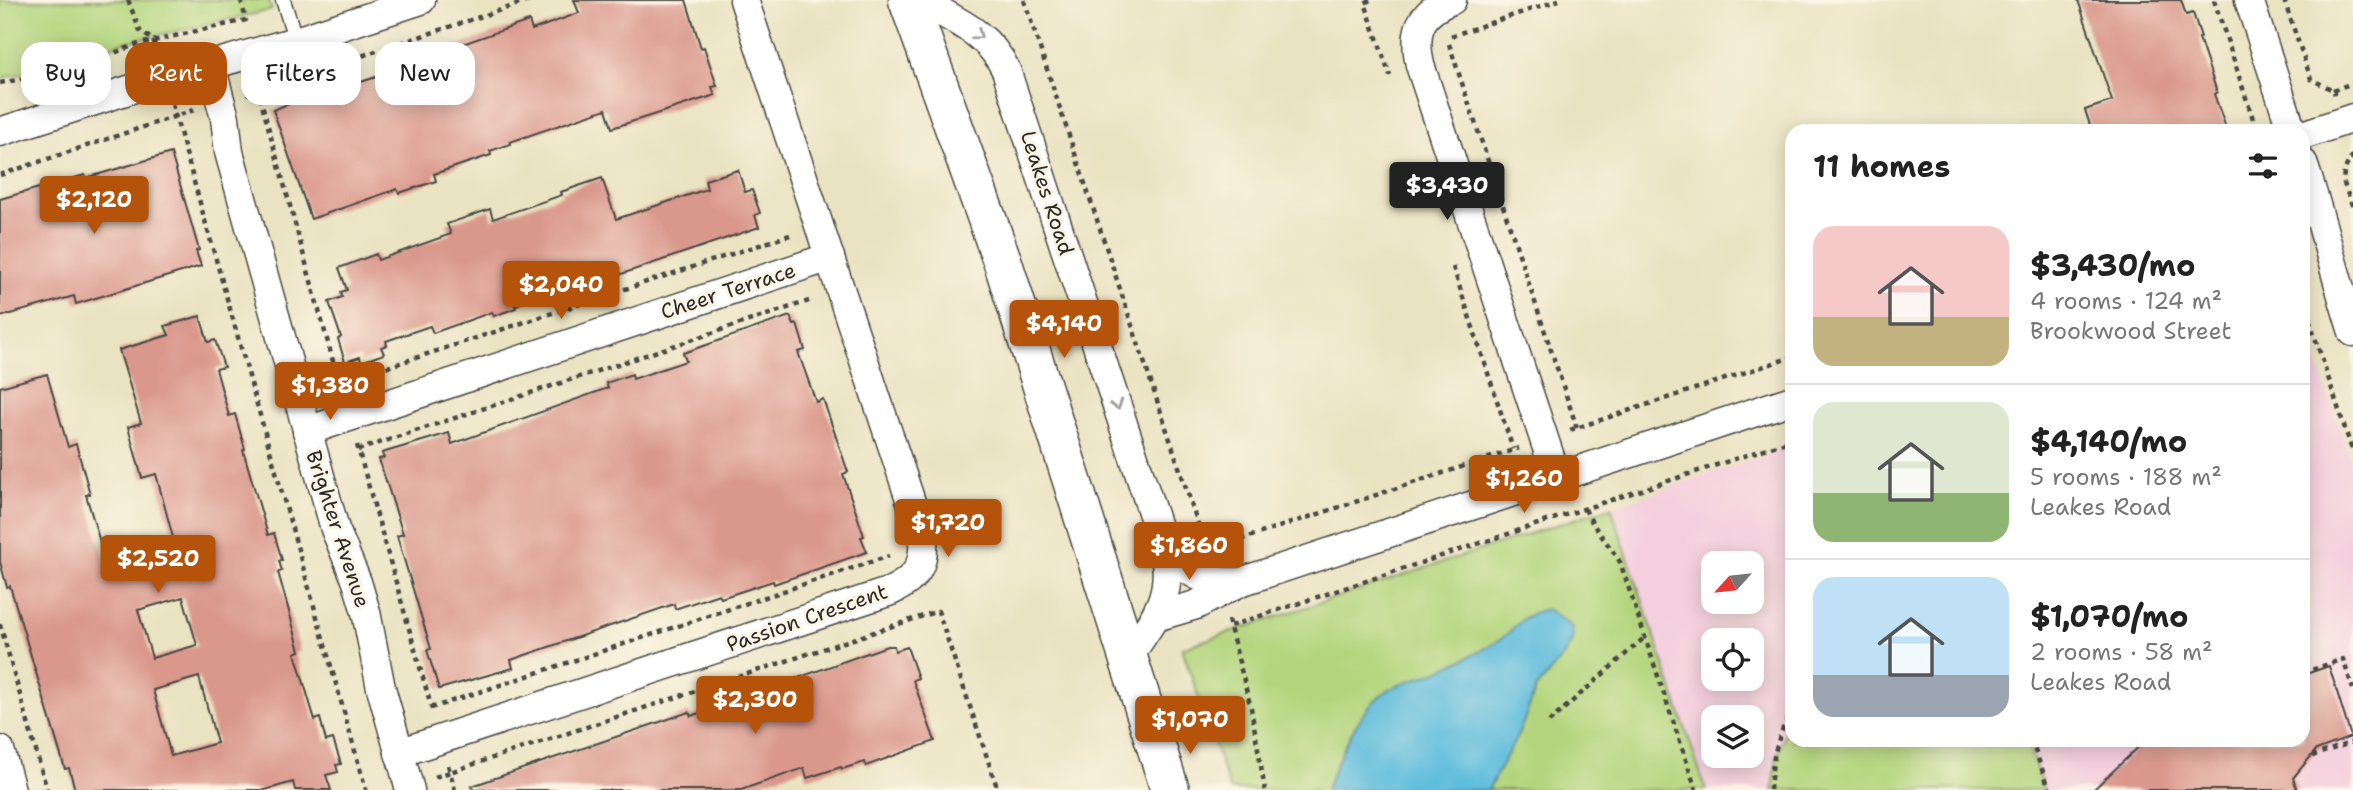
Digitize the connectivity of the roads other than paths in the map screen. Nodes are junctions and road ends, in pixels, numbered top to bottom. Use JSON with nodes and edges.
{"nodes":[{"id":1,"x":283,"y":0,"type":"edge"},
{"id":2,"x":421,"y":0,"type":"edge"},
{"id":3,"x":744,"y":0,"type":"edge"},
{"id":4,"x":908,"y":0,"type":"edge"},
{"id":5,"x":919,"y":0,"type":"edge"},
{"id":6,"x":1452,"y":0,"type":"edge"},
{"id":7,"x":2249,"y":0,"type":"edge"},
{"id":8,"x":296,"y":41,"type":"junction"},
{"id":9,"x":227,"y":61,"type":"edge"},
{"id":10,"x":125,"y":91,"type":"edge"},
{"id":11,"x":222,"y":105,"type":"edge"},
{"id":12,"x":2349,"y":119,"type":"edge"},
{"id":13,"x":2290,"y":124,"type":"edge"},
{"id":14,"x":0,"y":132,"type":"edge"},
{"id":15,"x":2310,"y":133,"type":"edge"},
{"id":16,"x":2312,"y":225,"type":"edge"},
{"id":17,"x":830,"y":257,"type":"junction"},
{"id":18,"x":2353,"y":332,"type":"edge"},
{"id":19,"x":1785,"y":402,"type":"edge"},
{"id":20,"x":307,"y":432,"type":"junction"},
{"id":21,"x":1557,"y":478,"type":"junction"},
{"id":22,"x":1164,"y":548,"type":"junction"},
{"id":23,"x":1230,"y":589,"type":"junction"},
{"id":24,"x":1155,"y":617,"type":"junction"},
{"id":25,"x":1127,"y":659,"type":"junction"},
{"id":26,"x":0,"y":750,"type":"edge"},
{"id":27,"x":399,"y":753,"type":"junction"},
{"id":28,"x":11,"y":790,"type":"edge"},
{"id":29,"x":410,"y":790,"type":"edge"},
{"id":30,"x":1170,"y":790,"type":"edge"}],
"edges":[{"from":1,"to":8,"type":"lane"},
{"from":2,"to":8,"type":"street"},
{"from":3,"to":17,"type":"street","name":"Passion Crescent"},
{"from":4,"to":25,"type":"main road"},
{"from":5,"to":22,"type":"street","name":"Leakes Road","one_way":true},
{"from":6,"to":21,"type":"street"},
{"from":7,"to":13,"type":"street"},
{"from":8,"to":9,"type":"street"},
{"from":10,"to":14,"type":"street"},
{"from":11,"to":20,"type":"street","name":"Brighter Avenue"},
{"from":12,"to":15,"type":"street"},
{"from":16,"to":18,"type":"street"},
{"from":17,"to":20,"type":"street","name":"Cheer Terrace"},
{"from":17,"to":27,"type":"street","name":"Passion Crescent"},
{"from":19,"to":21,"type":"street"},
{"from":20,"to":27,"type":"street","name":"Brighter Avenue"},
{"from":21,"to":23,"type":"street"},
{"from":22,"to":23,"type":"street"},
{"from":22,"to":24,"type":"street","name":"Leakes Road"},
{"from":23,"to":24,"type":"street"},
{"from":24,"to":25,"type":"street","name":"Leakes Road"},
{"from":25,"to":30,"type":"main road"},
{"from":26,"to":28,"type":"street"},
{"from":27,"to":29,"type":"street","name":"Brighter Avenue"}]}
